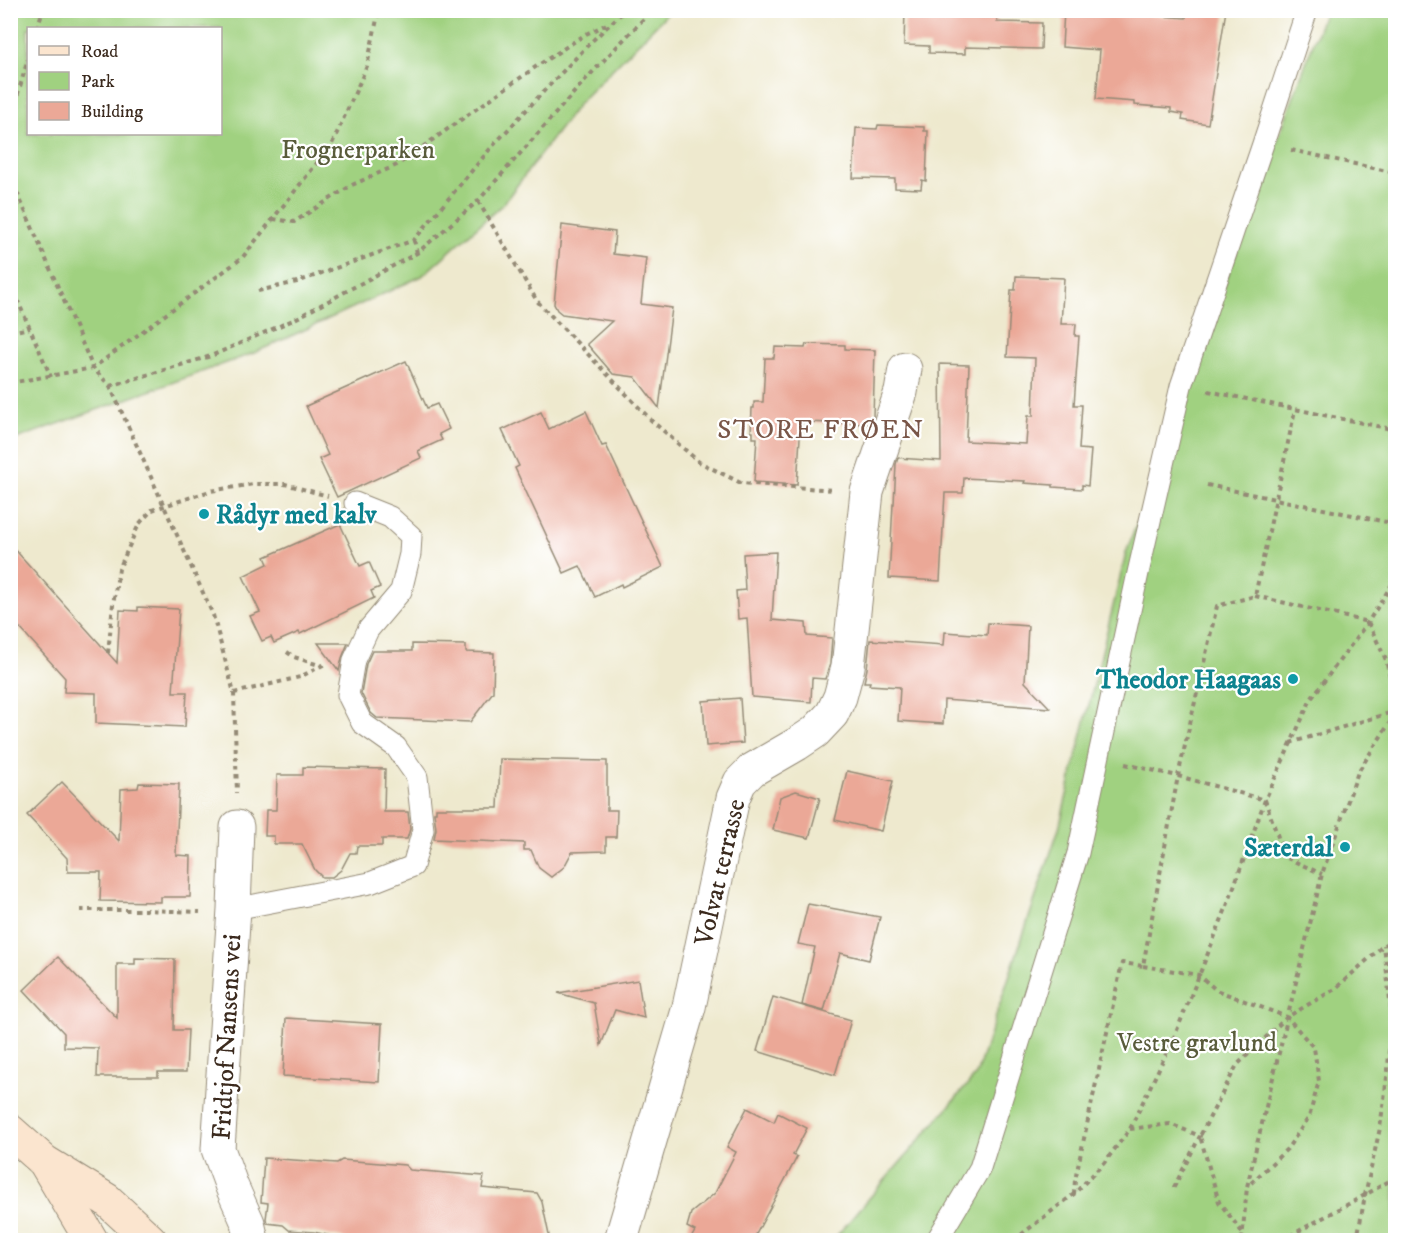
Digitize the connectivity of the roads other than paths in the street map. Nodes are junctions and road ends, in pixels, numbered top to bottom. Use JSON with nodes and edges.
{"nodes":[{"id":1,"x":1307,"y":10,"type":"edge"},
{"id":2,"x":905,"y":369,"type":"dead end"},
{"id":3,"x":355,"y":503,"type":"road end"},
{"id":4,"x":237,"y":827,"type":"road end"},
{"id":5,"x":234,"y":912,"type":"junction"},
{"id":6,"x":10,"y":1131,"type":"edge"},
{"id":7,"x":45,"y":1162,"type":"junction"},
{"id":8,"x":91,"y":1240,"type":"edge"},
{"id":9,"x":150,"y":1240,"type":"edge"},
{"id":10,"x":252,"y":1240,"type":"edge"},
{"id":11,"x":621,"y":1240,"type":"edge"},
{"id":12,"x":937,"y":1240,"type":"edge"}],
"edges":[{"from":1,"to":12,"type":"lane"},
{"from":2,"to":11,"type":"street","name":"Volvat terrasse"},
{"from":3,"to":5,"type":"lane"},
{"from":4,"to":5,"type":"street","name":"Fridtjof Nansens vei"},
{"from":5,"to":10,"type":"street","name":"Fridtjof Nansens vei"},
{"from":6,"to":7,"type":"street"},
{"from":7,"to":8,"type":"street"},
{"from":7,"to":9,"type":"street"}]}
